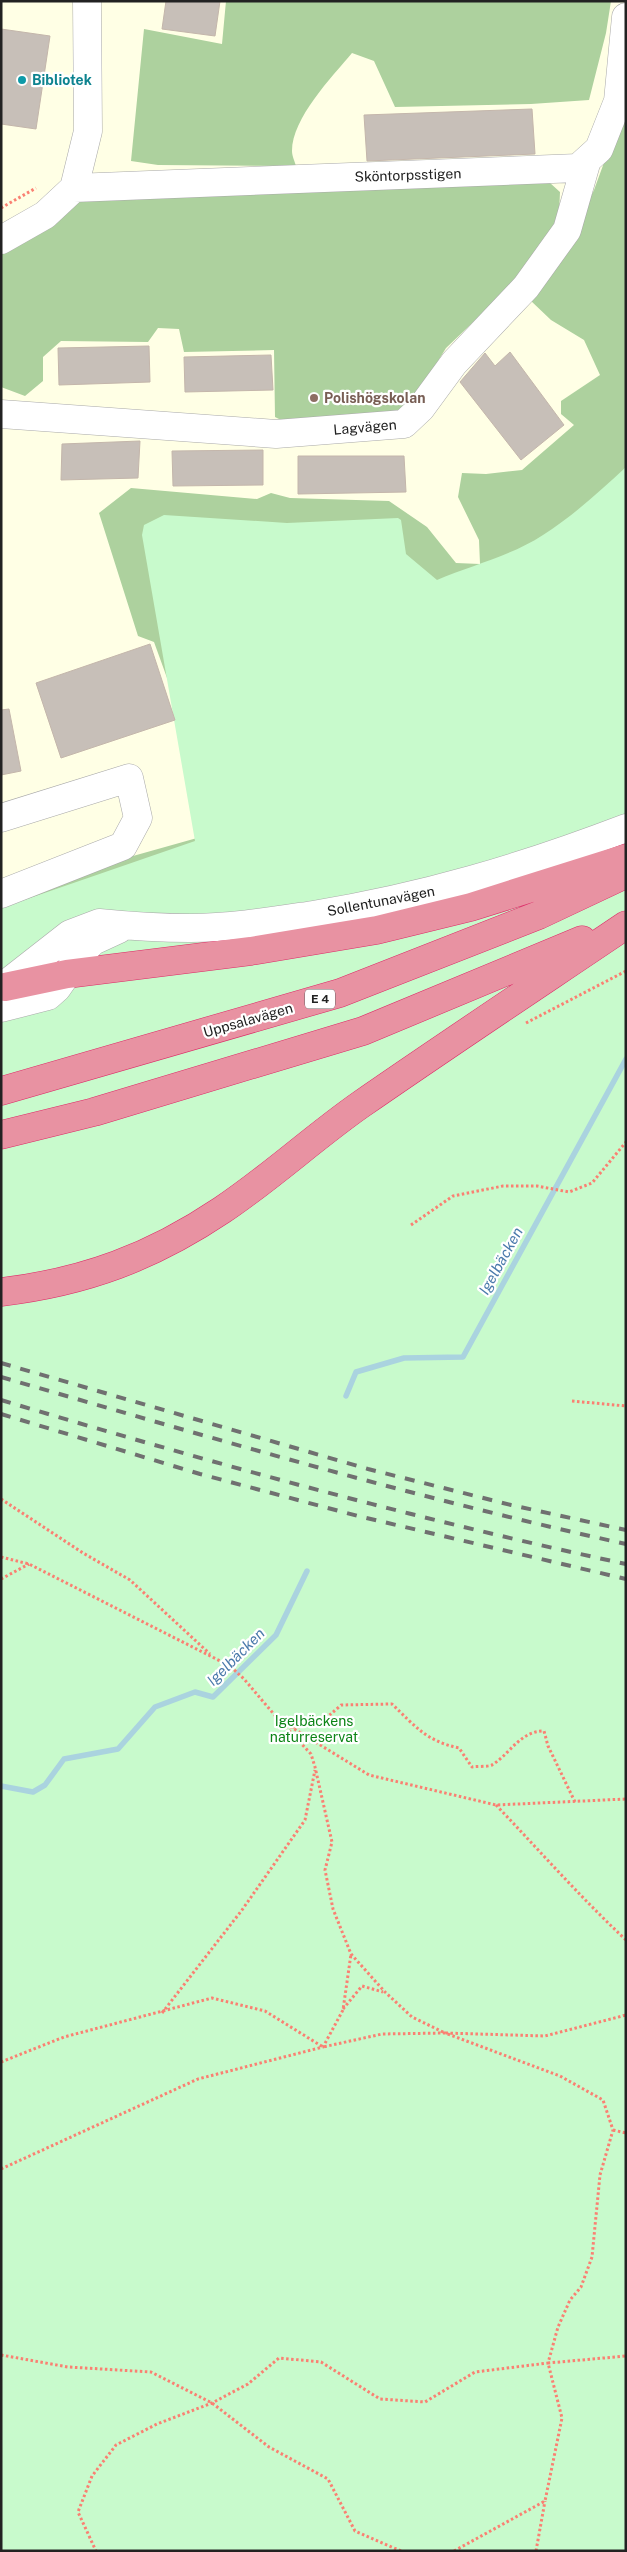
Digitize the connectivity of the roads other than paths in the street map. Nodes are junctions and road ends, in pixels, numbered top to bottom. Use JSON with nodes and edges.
{"nodes":[{"id":1,"x":87,"y":1,"type":"edge"},
{"id":2,"x":626,"y":17,"type":"edge"},
{"id":3,"x":587,"y":160,"type":"junction"},
{"id":4,"x":74,"y":188,"type":"junction"},
{"id":5,"x":1,"y":240,"type":"edge"},
{"id":6,"x":1,"y":414,"type":"edge"},
{"id":7,"x":1,"y":818,"type":"edge"},
{"id":8,"x":626,"y":828,"type":"edge"},
{"id":9,"x":626,"y":858,"type":"edge"},
{"id":10,"x":626,"y":874,"type":"edge"},
{"id":11,"x":1,"y":894,"type":"edge"},
{"id":12,"x":626,"y":920,"type":"edge"},
{"id":13,"x":127,"y":925,"type":"junction"},
{"id":14,"x":626,"y":925,"type":"edge"},
{"id":15,"x":67,"y":974,"type":"junction"},
{"id":16,"x":3,"y":994,"type":"edge"},
{"id":17,"x":1,"y":1091,"type":"edge"},
{"id":18,"x":1,"y":1135,"type":"edge"},
{"id":19,"x":1,"y":1292,"type":"edge"}],
"edges":[{"from":1,"to":4,"type":"street"},
{"from":2,"to":3,"type":"street","name":"Sköntorpsstigen"},
{"from":3,"to":4,"type":"street","name":"Sköntorpsstigen"},
{"from":3,"to":6,"type":"street","name":"Lagvägen"},
{"from":4,"to":5,"type":"street"},
{"from":7,"to":11,"type":"street"},
{"from":8,"to":13,"type":"street","name":"Sollentunavägen"},
{"from":9,"to":15,"type":"highway"},
{"from":10,"to":17,"type":"highway","name":"Uppsalavägen","number":"E 4"},
{"from":12,"to":18,"type":"highway"},
{"from":13,"to":15,"type":"street","name":"Sollentunavägen"},
{"from":13,"to":16,"type":"street","name":"Sollentunavägen"},
{"from":14,"to":19,"type":"highway"},
{"from":15,"to":16,"type":"highway"}]}
